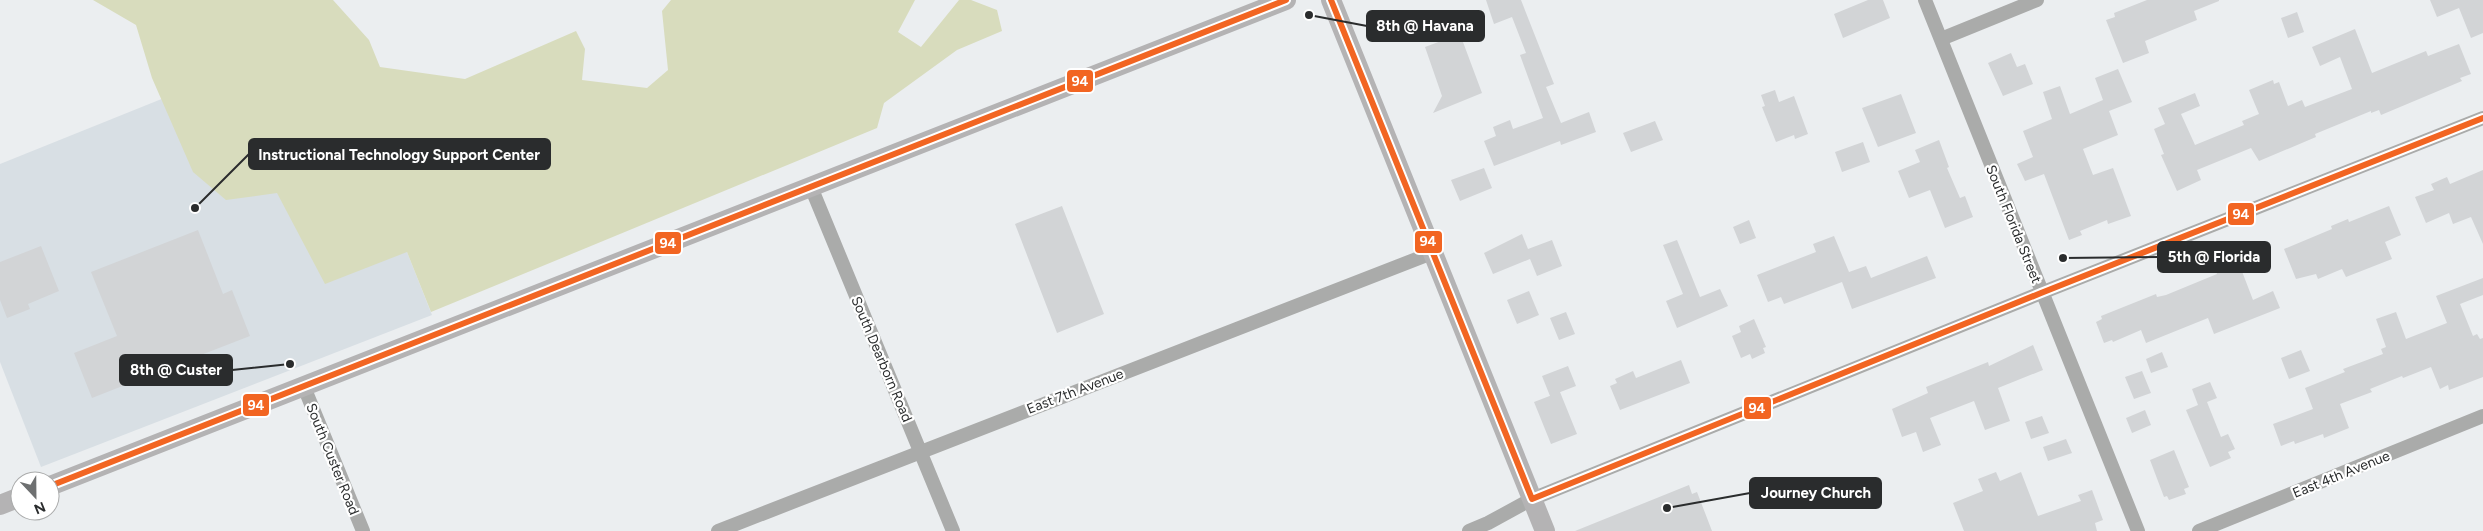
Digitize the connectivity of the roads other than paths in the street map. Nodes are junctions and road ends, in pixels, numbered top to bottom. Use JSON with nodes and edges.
{"nodes":[{"id":1,"x":1286,"y":0,"type":"edge"},
{"id":2,"x":1331,"y":0,"type":"edge"},
{"id":3,"x":1925,"y":0,"type":"edge"},
{"id":4,"x":2037,"y":0,"type":"edge"},
{"id":5,"x":1941,"y":39,"type":"junction"},
{"id":6,"x":2483,"y":118,"type":"edge"},
{"id":7,"x":811,"y":187,"type":"junction"},
{"id":8,"x":1432,"y":253,"type":"junction"},
{"id":9,"x":2041,"y":293,"type":"junction"},
{"id":10,"x":304,"y":387,"type":"junction"},
{"id":11,"x":2483,"y":416,"type":"edge"},
{"id":12,"x":920,"y":451,"type":"junction"},
{"id":13,"x":60,"y":482,"type":"edge"},
{"id":14,"x":1532,"y":499,"type":"junction"},
{"id":15,"x":363,"y":531,"type":"edge"},
{"id":16,"x":718,"y":531,"type":"edge"},
{"id":17,"x":953,"y":531,"type":"edge"},
{"id":18,"x":1469,"y":531,"type":"edge"},
{"id":19,"x":1544,"y":531,"type":"edge"},
{"id":20,"x":2138,"y":531,"type":"edge"},
{"id":21,"x":2198,"y":531,"type":"edge"}],
"edges":[{"from":1,"to":7,"type":"street"},
{"from":2,"to":8,"type":"street"},
{"from":3,"to":5,"type":"street","name":"South Florida Street"},
{"from":4,"to":5,"type":"street"},
{"from":5,"to":9,"type":"street","name":"South Florida Street"},
{"from":6,"to":9,"type":"street"},
{"from":7,"to":10,"type":"street"},
{"from":7,"to":12,"type":"street","name":"South Dearborn Road"},
{"from":8,"to":12,"type":"street","name":"East 7th Avenue"},
{"from":8,"to":14,"type":"street"},
{"from":9,"to":14,"type":"street"},
{"from":9,"to":20,"type":"street","name":"South Florida Street"},
{"from":10,"to":13,"type":"street"},
{"from":10,"to":15,"type":"street","name":"South Custer Road"},
{"from":11,"to":21,"type":"street","name":"East 4th Avenue"},
{"from":12,"to":16,"type":"street","name":"East 7th Avenue"},
{"from":12,"to":17,"type":"street","name":"South Dearborn Road"},
{"from":14,"to":18,"type":"street"},
{"from":14,"to":19,"type":"street"}]}
